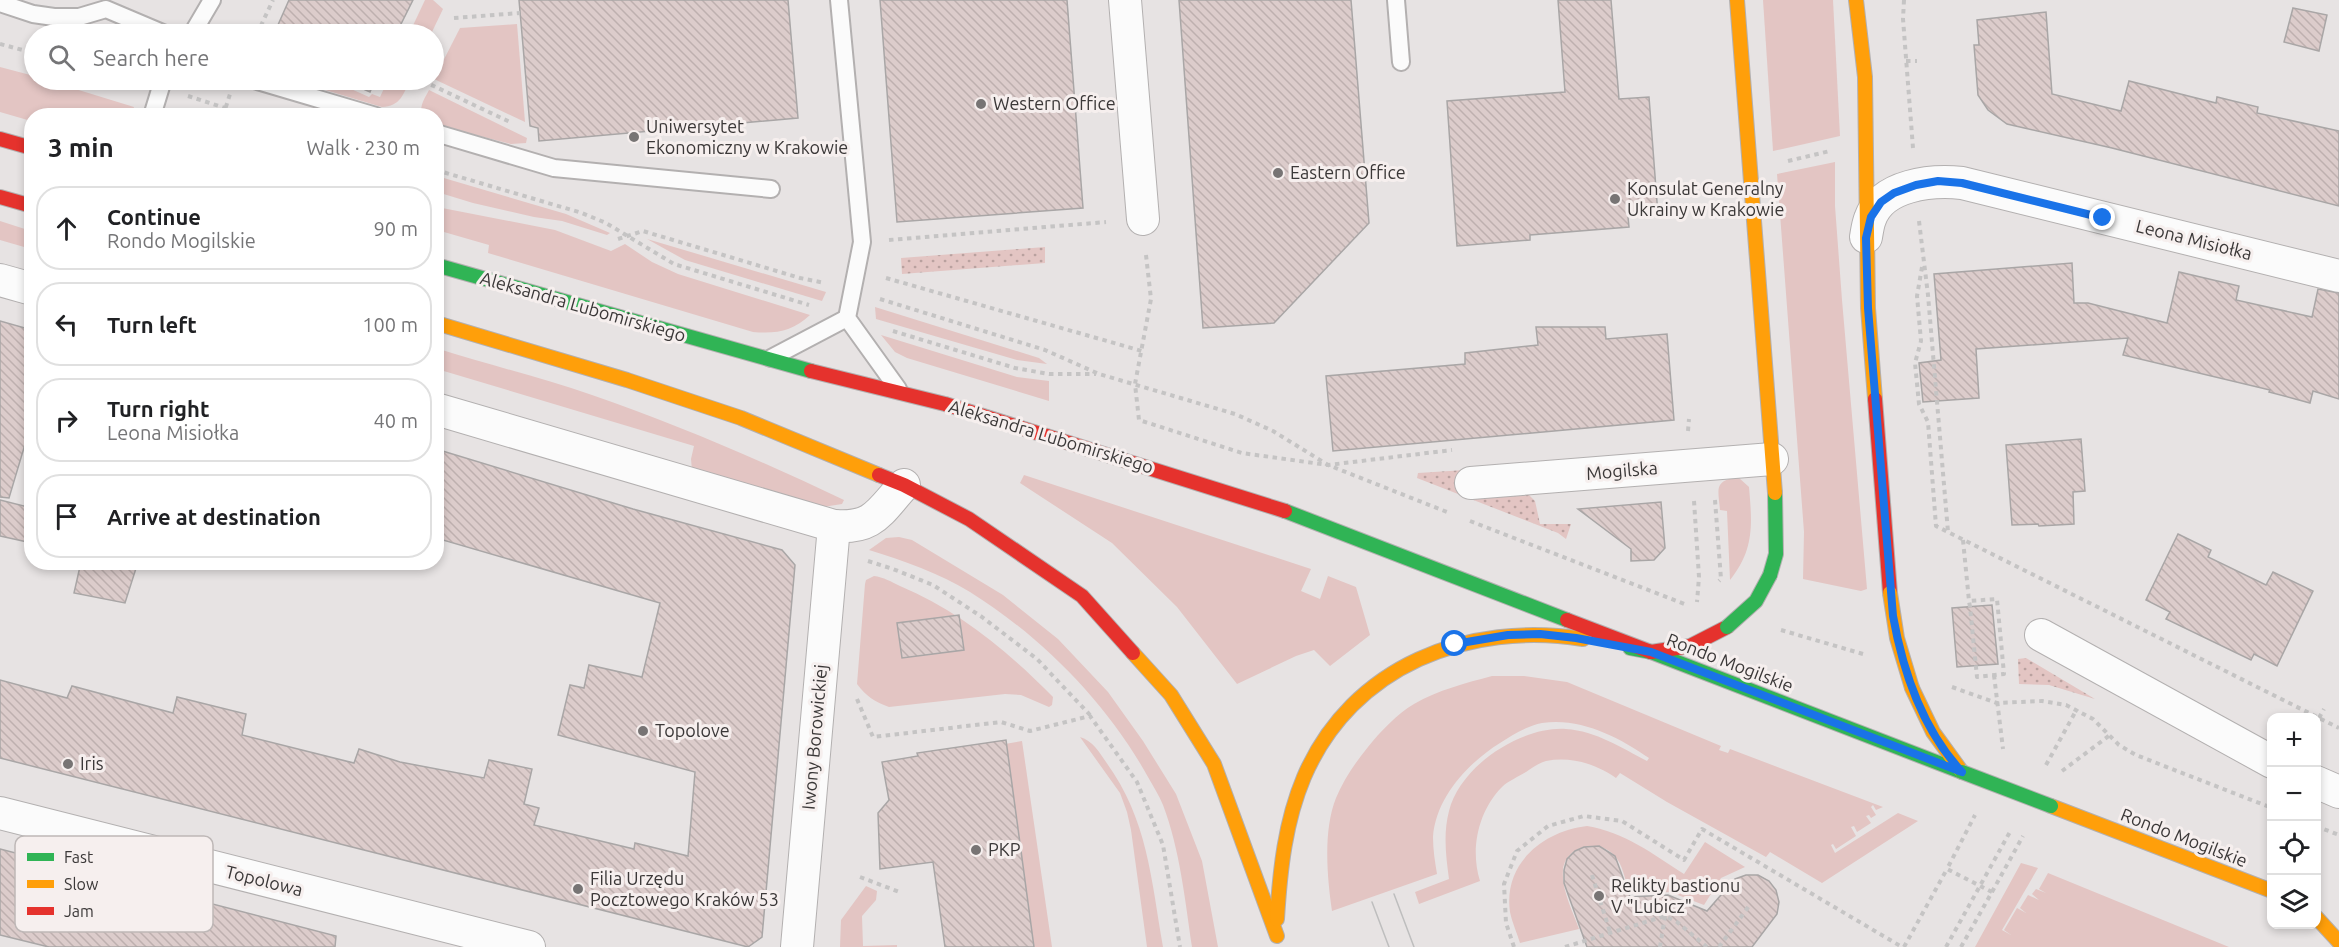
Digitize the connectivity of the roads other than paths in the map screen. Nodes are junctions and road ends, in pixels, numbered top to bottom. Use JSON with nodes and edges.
{"nodes":[{"id":1,"x":212,"y":0,"type":"edge"},
{"id":2,"x":839,"y":0,"type":"edge"},
{"id":3,"x":1125,"y":0,"type":"edge"},
{"id":4,"x":1396,"y":0,"type":"edge"},
{"id":5,"x":1737,"y":0,"type":"edge"},
{"id":6,"x":1856,"y":0,"type":"edge"},
{"id":7,"x":0,"y":3,"type":"edge"},
{"id":8,"x":106,"y":4,"type":"edge"},
{"id":9,"x":145,"y":24,"type":"edge"},
{"id":10,"x":198,"y":24,"type":"edge"},
{"id":11,"x":1401,"y":62,"type":"dead end"},
{"id":12,"x":160,"y":90,"type":"edge"},
{"id":13,"x":288,"y":90,"type":"edge"},
{"id":14,"x":154,"y":108,"type":"edge"},
{"id":15,"x":349,"y":108,"type":"edge"},
{"id":16,"x":444,"y":135,"type":"edge"},
{"id":17,"x":0,"y":139,"type":"edge"},
{"id":18,"x":24,"y":146,"type":"edge"},
{"id":19,"x":771,"y":189,"type":"dead end"},
{"id":20,"x":0,"y":197,"type":"edge"},
{"id":21,"x":24,"y":204,"type":"edge"},
{"id":22,"x":1143,"y":219,"type":"road end"},
{"id":23,"x":1866,"y":238,"type":"junction"},
{"id":24,"x":444,"y":267,"type":"edge"},
{"id":25,"x":2339,"y":276,"type":"edge"},
{"id":26,"x":0,"y":280,"type":"edge"},
{"id":27,"x":24,"y":287,"type":"edge"},
{"id":28,"x":848,"y":318,"type":"junction"},
{"id":29,"x":444,"y":325,"type":"edge"},
{"id":30,"x":768,"y":359,"type":"junction"},
{"id":31,"x":901,"y":394,"type":"junction"},
{"id":32,"x":444,"y":411,"type":"edge"},
{"id":33,"x":1772,"y":459,"type":"junction"},
{"id":34,"x":1471,"y":483,"type":"dead end"},
{"id":35,"x":904,"y":485,"type":"junction"},
{"id":36,"x":834,"y":526,"type":"junction"},
{"id":37,"x":2042,"y":635,"type":"dead end"},
{"id":38,"x":1651,"y":652,"type":"junction"},
{"id":39,"x":2267,"y":760,"type":"edge"},
{"id":40,"x":1962,"y":772,"type":"junction"},
{"id":41,"x":2321,"y":784,"type":"edge"},
{"id":42,"x":2339,"y":792,"type":"edge"},
{"id":43,"x":0,"y":813,"type":"edge"},
{"id":44,"x":91,"y":836,"type":"edge"},
{"id":45,"x":213,"y":867,"type":"edge"},
{"id":46,"x":2267,"y":889,"type":"edge"},
{"id":47,"x":2321,"y":914,"type":"edge"},
{"id":48,"x":1279,"y":941,"type":"edge"},
{"id":49,"x":2339,"y":942,"type":"edge"},
{"id":50,"x":530,"y":947,"type":"edge"},
{"id":51,"x":797,"y":947,"type":"edge"}],
"edges":[{"from":1,"to":10,"type":"lane"},
{"from":2,"to":28,"type":"lane"},
{"from":3,"to":22,"type":"street"},
{"from":4,"to":11,"type":"lane"},
{"from":5,"to":33,"type":"main road"},
{"from":6,"to":23,"type":"main road"},
{"from":7,"to":8,"type":"lane"},
{"from":8,"to":9,"type":"lane"},
{"from":12,"to":14,"type":"lane"},
{"from":13,"to":15,"type":"lane"},
{"from":16,"to":19,"type":"lane"},
{"from":17,"to":18,"type":"main road"},
{"from":20,"to":21,"type":"main road"},
{"from":23,"to":25,"type":"street","name":"Leona Misiołka"},
{"from":23,"to":40,"type":"main road","bridge":true},
{"from":24,"to":30,"type":"main road","name":"Aleksandra Lubomirskiego"},
{"from":26,"to":27,"type":"street"},
{"from":28,"to":30,"type":"lane"},
{"from":28,"to":31,"type":"lane"},
{"from":29,"to":35,"type":"main road"},
{"from":30,"to":31,"type":"main road","name":"Aleksandra Lubomirskiego"},
{"from":31,"to":38,"type":"main road","name":"Aleksandra Lubomirskiego"},
{"from":32,"to":36,"type":"street"},
{"from":33,"to":34,"type":"street","name":"Mogilska"},
{"from":33,"to":38,"type":"main road","bridge":true},
{"from":35,"to":36,"type":"street"},
{"from":35,"to":48,"type":"main road"},
{"from":36,"to":51,"type":"street","name":"Iwony Borowickiej"},
{"from":37,"to":39,"type":"street"},
{"from":38,"to":40,"type":"main road","name":"Rondo Mogilskie"},
{"from":38,"to":48,"type":"main road","name":"Rondo Mogilskie"},
{"from":40,"to":46,"type":"main road","name":"Rondo Mogilskie","bridge":true},
{"from":41,"to":42,"type":"street"},
{"from":43,"to":44,"type":"street","name":"Topolowa"},
{"from":45,"to":50,"type":"street","name":"Topolowa"},
{"from":47,"to":49,"type":"main road"}]}
